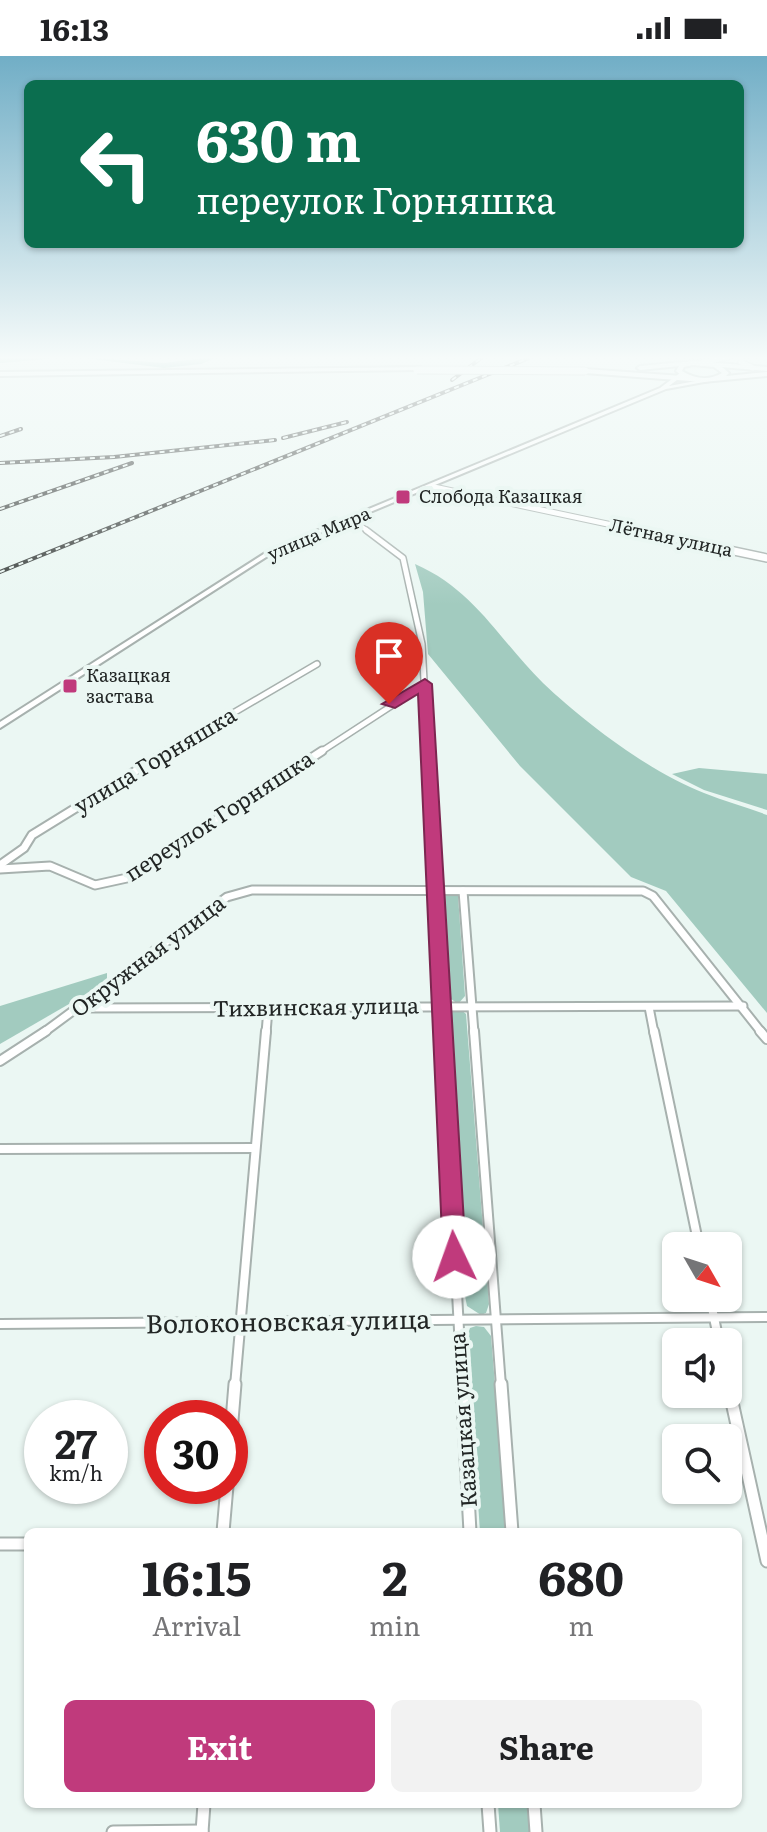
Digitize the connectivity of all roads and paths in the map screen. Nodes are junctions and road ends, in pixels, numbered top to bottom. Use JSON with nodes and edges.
{"nodes":[{"id":1,"x":546,"y":439,"type":"edge"},
{"id":2,"x":434,"y":487,"type":"junction"},
{"id":3,"x":352,"y":519,"type":"junction"},
{"id":4,"x":767,"y":558,"type":"edge"},
{"id":5,"x":317,"y":664,"type":"dead end"},
{"id":6,"x":425,"y":684,"type":"junction"},
{"id":7,"x":0,"y":726,"type":"edge"},
{"id":8,"x":0,"y":867,"type":"edge"},
{"id":9,"x":437,"y":891,"type":"junction"},
{"id":10,"x":463,"y":891,"type":"junction"},
{"id":11,"x":443,"y":1006,"type":"junction"},
{"id":12,"x":470,"y":1006,"type":"junction"},
{"id":13,"x":743,"y":1006,"type":"junction"},
{"id":14,"x":649,"y":1007,"type":"junction"},
{"id":15,"x":80,"y":1008,"type":"junction"},
{"id":16,"x":268,"y":1009,"type":"junction"},
{"id":17,"x":767,"y":1039,"type":"edge"},
{"id":18,"x":0,"y":1061,"type":"edge"},
{"id":19,"x":254,"y":1148,"type":"junction"},
{"id":20,"x":0,"y":1149,"type":"edge"},
{"id":21,"x":696,"y":1232,"type":"edge"},
{"id":22,"x":712,"y":1312,"type":"edge"},
{"id":23,"x":713,"y":1317,"type":"junction"},
{"id":24,"x":767,"y":1317,"type":"edge"},
{"id":25,"x":240,"y":1320,"type":"junction"},
{"id":26,"x":457,"y":1320,"type":"junction"},
{"id":27,"x":495,"y":1321,"type":"junction"},
{"id":28,"x":0,"y":1324,"type":"edge"},
{"id":29,"x":716,"y":1328,"type":"edge"},
{"id":30,"x":234,"y":1400,"type":"edge"},
{"id":31,"x":734,"y":1408,"type":"edge"},
{"id":32,"x":225,"y":1504,"type":"edge"},
{"id":33,"x":223,"y":1528,"type":"edge"},
{"id":34,"x":470,"y":1528,"type":"edge"},
{"id":35,"x":512,"y":1528,"type":"edge"},
{"id":36,"x":765,"y":1539,"type":"edge"},
{"id":37,"x":0,"y":1544,"type":"edge"},
{"id":38,"x":24,"y":1544,"type":"edge"},
{"id":39,"x":767,"y":1561,"type":"edge"},
{"id":40,"x":204,"y":1808,"type":"edge"},
{"id":41,"x":488,"y":1808,"type":"edge"},
{"id":42,"x":534,"y":1808,"type":"edge"},
{"id":43,"x":202,"y":1831,"type":"edge"},
{"id":44,"x":113,"y":1832,"type":"edge"},
{"id":45,"x":490,"y":1832,"type":"edge"},
{"id":46,"x":536,"y":1832,"type":"edge"}],
"edges":[{"from":1,"to":2,"type":"main road","name":"улица Мира"},
{"from":2,"to":3,"type":"main road","name":"улица Мира"},
{"from":2,"to":4,"type":"street","name":"Лётная улица"},
{"from":3,"to":6,"type":"street","name":"Казацкая улица"},
{"from":3,"to":7,"type":"main road","name":"улица Мира"},
{"from":5,"to":8,"type":"street","name":"улица Горняшка"},
{"from":6,"to":8,"type":"street","name":"переулок Горняшка"},
{"from":6,"to":9,"type":"street","name":"Казацкая улица"},
{"from":9,"to":10,"type":"street","name":"Окружная улица"},
{"from":9,"to":11,"type":"street","name":"Казацкая улица"},
{"from":9,"to":15,"type":"street","name":"Окружная улица"},
{"from":10,"to":12,"type":"street","name":"Казацкая улица"},
{"from":10,"to":13,"type":"street","name":"Окружная улица"},
{"from":11,"to":12,"type":"street","name":"Тихвинская улица"},
{"from":11,"to":16,"type":"street","name":"Тихвинская улица"},
{"from":11,"to":26,"type":"street","name":"Казацкая улица"},
{"from":12,"to":14,"type":"street","name":"Тихвинская улица"},
{"from":12,"to":27,"type":"street","name":"Казацкая улица"},
{"from":13,"to":14,"type":"street","name":"Тихвинская улица"},
{"from":13,"to":17,"type":"street","name":"Окружная улица"},
{"from":14,"to":21,"type":"street"},
{"from":15,"to":16,"type":"street","name":"Тихвинская улица"},
{"from":15,"to":18,"type":"street","name":"Окружная улица"},
{"from":16,"to":19,"type":"street"},
{"from":19,"to":20,"type":"street"},
{"from":19,"to":25,"type":"street"},
{"from":22,"to":23,"type":"street"},
{"from":23,"to":24,"type":"street","name":"Волоконовская улица"},
{"from":23,"to":27,"type":"street","name":"Волоконовская улица"},
{"from":23,"to":29,"type":"street"},
{"from":25,"to":26,"type":"street","name":"Волоконовская улица"},
{"from":25,"to":28,"type":"street","name":"Волоконовская улица"},
{"from":25,"to":30,"type":"street"},
{"from":26,"to":27,"type":"street","name":"Волоконовская улица"},
{"from":26,"to":34,"type":"street","name":"Казацкая улица"},
{"from":27,"to":35,"type":"street","name":"Казацкая улица"},
{"from":31,"to":36,"type":"street"},
{"from":32,"to":33,"type":"street"},
{"from":36,"to":39,"type":"street"},
{"from":37,"to":38,"type":"street"},
{"from":40,"to":43,"type":"street"},
{"from":41,"to":45,"type":"street"},
{"from":42,"to":46,"type":"street"},
{"from":43,"to":44,"type":"street"}]}
